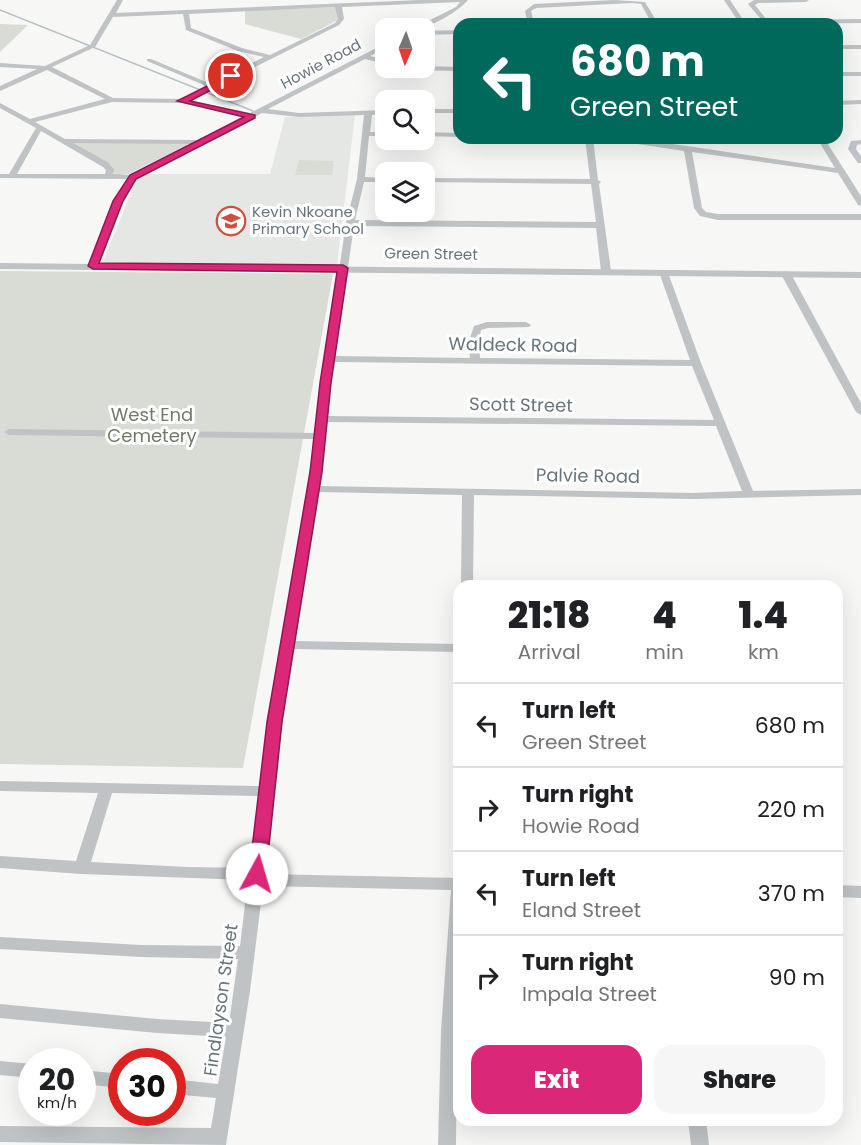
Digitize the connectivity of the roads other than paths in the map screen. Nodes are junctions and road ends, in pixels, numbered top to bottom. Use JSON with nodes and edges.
{"nodes":[{"id":1,"x":120,"y":0,"type":"edge"},
{"id":2,"x":268,"y":0,"type":"edge"},
{"id":3,"x":465,"y":0,"type":"edge"},
{"id":4,"x":727,"y":0,"type":"edge"},
{"id":5,"x":806,"y":0,"type":"edge"},
{"id":6,"x":756,"y":1,"type":"edge"},
{"id":7,"x":362,"y":2,"type":"edge"},
{"id":8,"x":338,"y":5,"type":"junction"},
{"id":9,"x":269,"y":8,"type":"junction"},
{"id":10,"x":186,"y":12,"type":"junction"},
{"id":11,"x":112,"y":15,"type":"junction"},
{"id":12,"x":530,"y":18,"type":"edge"},
{"id":13,"x":652,"y":18,"type":"edge"},
{"id":14,"x":739,"y":18,"type":"edge"},
{"id":15,"x":762,"y":18,"type":"edge"},
{"id":16,"x":435,"y":19,"type":"edge"},
{"id":17,"x":843,"y":21,"type":"edge"},
{"id":18,"x":861,"y":21,"type":"edge"},
{"id":19,"x":453,"y":32,"type":"edge"},
{"id":20,"x":435,"y":33,"type":"edge"},
{"id":21,"x":843,"y":47,"type":"edge"},
{"id":22,"x":861,"y":47,"type":"edge"},
{"id":23,"x":375,"y":51,"type":"edge"},
{"id":24,"x":272,"y":57,"type":"junction"},
{"id":25,"x":365,"y":57,"type":"junction"},
{"id":26,"x":375,"y":59,"type":"edge"},
{"id":27,"x":149,"y":60,"type":"dead end"},
{"id":28,"x":0,"y":65,"type":"edge"},
{"id":29,"x":48,"y":68,"type":"junction"},
{"id":30,"x":435,"y":68,"type":"edge"},
{"id":31,"x":453,"y":69,"type":"edge"},
{"id":32,"x":843,"y":74,"type":"edge"},
{"id":33,"x":861,"y":74,"type":"edge"},
{"id":34,"x":211,"y":86,"type":"junction"},
{"id":35,"x":0,"y":89,"type":"edge"},
{"id":36,"x":112,"y":100,"type":"junction"},
{"id":37,"x":182,"y":101,"type":"junction"},
{"id":38,"x":861,"y":102,"type":"edge"},
{"id":39,"x":843,"y":103,"type":"edge"},
{"id":40,"x":0,"y":105,"type":"edge"},
{"id":41,"x":263,"y":111,"type":"junction"},
{"id":42,"x":435,"y":111,"type":"edge"},
{"id":43,"x":453,"y":111,"type":"edge"},
{"id":44,"x":369,"y":113,"type":"junction"},
{"id":45,"x":375,"y":113,"type":"edge"},
{"id":46,"x":252,"y":116,"type":"junction"},
{"id":47,"x":29,"y":121,"type":"junction"},
{"id":48,"x":40,"y":127,"type":"junction"},
{"id":49,"x":367,"y":134,"type":"junction"},
{"id":50,"x":375,"y":134,"type":"edge"},
{"id":51,"x":435,"y":134,"type":"edge"},
{"id":52,"x":453,"y":135,"type":"edge"},
{"id":53,"x":64,"y":141,"type":"junction"},
{"id":54,"x":204,"y":142,"type":"junction"},
{"id":55,"x":857,"y":143,"type":"edge"},
{"id":56,"x":590,"y":144,"type":"edge"},
{"id":57,"x":657,"y":144,"type":"edge"},
{"id":58,"x":823,"y":144,"type":"edge"},
{"id":59,"x":687,"y":148,"type":"junction"},
{"id":60,"x":861,"y":161,"type":"edge"},
{"id":61,"x":841,"y":171,"type":"junction"},
{"id":62,"x":0,"y":176,"type":"edge"},
{"id":63,"x":12,"y":176,"type":"junction"},
{"id":64,"x":109,"y":176,"type":"junction"},
{"id":65,"x":133,"y":177,"type":"junction"},
{"id":66,"x":361,"y":179,"type":"junction"},
{"id":67,"x":375,"y":180,"type":"edge"},
{"id":68,"x":435,"y":180,"type":"edge"},
{"id":69,"x":597,"y":182,"type":"junction"},
{"id":70,"x":861,"y":203,"type":"edge"},
{"id":71,"x":861,"y":217,"type":"edge"},
{"id":72,"x":350,"y":223,"type":"junction"},
{"id":73,"x":600,"y":225,"type":"junction"},
{"id":74,"x":0,"y":266,"type":"edge"},
{"id":75,"x":93,"y":266,"type":"junction"},
{"id":76,"x":343,"y":268,"type":"junction"},
{"id":77,"x":606,"y":271,"type":"junction"},
{"id":78,"x":664,"y":272,"type":"junction"},
{"id":79,"x":786,"y":274,"type":"junction"},
{"id":80,"x":861,"y":275,"type":"edge"},
{"id":81,"x":525,"y":325,"type":"dead end"},
{"id":82,"x":330,"y":359,"type":"junction"},
{"id":83,"x":475,"y":362,"type":"junction"},
{"id":84,"x":696,"y":363,"type":"junction"},
{"id":85,"x":861,"y":412,"type":"edge"},
{"id":86,"x":321,"y":418,"type":"junction"},
{"id":87,"x":720,"y":423,"type":"junction"},
{"id":88,"x":9,"y":432,"type":"dead end"},
{"id":89,"x":319,"y":436,"type":"junction"},
{"id":90,"x":313,"y":489,"type":"junction"},
{"id":91,"x":468,"y":492,"type":"junction"},
{"id":92,"x":861,"y":492,"type":"edge"},
{"id":93,"x":749,"y":495,"type":"junction"},
{"id":94,"x":467,"y":580,"type":"edge"},
{"id":95,"x":288,"y":645,"type":"junction"},
{"id":96,"x":453,"y":648,"type":"edge"},
{"id":97,"x":0,"y":786,"type":"edge"},
{"id":98,"x":107,"y":788,"type":"junction"},
{"id":99,"x":266,"y":791,"type":"junction"},
{"id":100,"x":0,"y":862,"type":"edge"},
{"id":101,"x":81,"y":868,"type":"junction"},
{"id":102,"x":257,"y":877,"type":"junction"},
{"id":103,"x":453,"y":884,"type":"edge"},
{"id":104,"x":843,"y":891,"type":"edge"},
{"id":105,"x":861,"y":892,"type":"edge"},
{"id":106,"x":0,"y":943,"type":"edge"},
{"id":107,"x":247,"y":953,"type":"junction"},
{"id":108,"x":453,"y":972,"type":"edge"},
{"id":109,"x":0,"y":1011,"type":"edge"},
{"id":110,"x":235,"y":1030,"type":"junction"},
{"id":111,"x":0,"y":1068,"type":"edge"},
{"id":112,"x":18,"y":1070,"type":"edge"},
{"id":113,"x":186,"y":1088,"type":"edge"},
{"id":114,"x":226,"y":1092,"type":"junction"},
{"id":115,"x":698,"y":1126,"type":"edge"},
{"id":116,"x":0,"y":1134,"type":"edge"},
{"id":117,"x":218,"y":1141,"type":"edge"},
{"id":118,"x":447,"y":1145,"type":"edge"},
{"id":119,"x":700,"y":1145,"type":"edge"}],
"edges":[{"from":1,"to":11,"type":"street"},
{"from":2,"to":9,"type":"street"},
{"from":3,"to":7,"type":"street"},
{"from":3,"to":16,"type":"street"},
{"from":4,"to":14,"type":"street"},
{"from":5,"to":6,"type":"street"},
{"from":6,"to":15,"type":"street"},
{"from":7,"to":8,"type":"street"},
{"from":8,"to":9,"type":"street"},
{"from":8,"to":24,"type":"street"},
{"from":9,"to":10,"type":"street"},
{"from":10,"to":11,"type":"street"},
{"from":10,"to":24,"type":"street"},
{"from":11,"to":29,"type":"street"},
{"from":12,"to":13,"type":"street"},
{"from":17,"to":18,"type":"street"},
{"from":19,"to":20,"type":"street"},
{"from":21,"to":22,"type":"street"},
{"from":23,"to":25,"type":"street","name":"Howie Road"},
{"from":24,"to":34,"type":"street"},
{"from":25,"to":26,"type":"street"},
{"from":25,"to":41,"type":"street","name":"Howie Road"},
{"from":27,"to":34,"type":"street"},
{"from":28,"to":29,"type":"street"},
{"from":29,"to":35,"type":"street"},
{"from":29,"to":36,"type":"street"},
{"from":30,"to":31,"type":"street"},
{"from":32,"to":33,"type":"street"},
{"from":34,"to":37,"type":"street"},
{"from":36,"to":37,"type":"street"},
{"from":36,"to":47,"type":"street"},
{"from":37,"to":46,"type":"street"},
{"from":38,"to":39,"type":"street"},
{"from":40,"to":47,"type":"street"},
{"from":41,"to":44,"type":"street"},
{"from":41,"to":46,"type":"street","name":"Howie Road"},
{"from":42,"to":43,"type":"street"},
{"from":44,"to":45,"type":"street"},
{"from":44,"to":49,"type":"street","name":"Findlayson Street"},
{"from":46,"to":54,"type":"street","name":"Howie Road"},
{"from":47,"to":48,"type":"street"},
{"from":48,"to":53,"type":"street"},
{"from":48,"to":63,"type":"street"},
{"from":49,"to":50,"type":"street"},
{"from":49,"to":66,"type":"street","name":"Findlayson Street"},
{"from":51,"to":52,"type":"street"},
{"from":53,"to":54,"type":"street"},
{"from":53,"to":64,"type":"street"},
{"from":54,"to":65,"type":"street","name":"Howie Road"},
{"from":55,"to":60,"type":"street"},
{"from":56,"to":69,"type":"street"},
{"from":57,"to":59,"type":"street"},
{"from":58,"to":61,"type":"street"},
{"from":59,"to":61,"type":"street"},
{"from":59,"to":71,"type":"street"},
{"from":61,"to":70,"type":"street"},
{"from":62,"to":63,"type":"street"},
{"from":63,"to":64,"type":"street"},
{"from":64,"to":65,"type":"street"},
{"from":65,"to":75,"type":"street"},
{"from":66,"to":67,"type":"street"},
{"from":66,"to":72,"type":"street","name":"Findlayson Street"},
{"from":68,"to":69,"type":"street"},
{"from":69,"to":73,"type":"street"},
{"from":72,"to":73,"type":"street"},
{"from":72,"to":76,"type":"street","name":"Findlayson Street"},
{"from":73,"to":77,"type":"street"},
{"from":74,"to":75,"type":"street","name":"Green Street"},
{"from":75,"to":76,"type":"street","name":"Green Street"},
{"from":76,"to":77,"type":"street","name":"Green Street"},
{"from":76,"to":82,"type":"street","name":"Findlayson Street"},
{"from":77,"to":78,"type":"street","name":"Green Street"},
{"from":78,"to":79,"type":"street","name":"Green Street"},
{"from":78,"to":84,"type":"street"},
{"from":79,"to":80,"type":"street","name":"Green Street"},
{"from":79,"to":85,"type":"street"},
{"from":81,"to":83,"type":"street"},
{"from":82,"to":83,"type":"street","name":"Waldeck Road"},
{"from":82,"to":86,"type":"street","name":"Findlayson Street"},
{"from":83,"to":84,"type":"street","name":"Waldeck Road"},
{"from":84,"to":87,"type":"street"},
{"from":86,"to":87,"type":"street","name":"Scott Street"},
{"from":86,"to":89,"type":"street","name":"Findlayson Street"},
{"from":87,"to":93,"type":"street"},
{"from":88,"to":89,"type":"street"},
{"from":89,"to":90,"type":"street","name":"Findlayson Street"},
{"from":90,"to":91,"type":"street","name":"Palvie Road"},
{"from":90,"to":95,"type":"street","name":"Findlayson Street"},
{"from":91,"to":93,"type":"street","name":"Palvie Road"},
{"from":91,"to":94,"type":"street"},
{"from":92,"to":93,"type":"street","name":"Palvie Road"},
{"from":95,"to":96,"type":"street"},
{"from":95,"to":99,"type":"street","name":"Findlayson Street"},
{"from":97,"to":98,"type":"street"},
{"from":98,"to":99,"type":"street"},
{"from":98,"to":101,"type":"street"},
{"from":99,"to":102,"type":"street","name":"Findlayson Street"},
{"from":100,"to":101,"type":"street"},
{"from":101,"to":102,"type":"street"},
{"from":102,"to":103,"type":"street"},
{"from":102,"to":107,"type":"street","name":"Findlayson Street"},
{"from":104,"to":105,"type":"street"},
{"from":106,"to":107,"type":"street"},
{"from":107,"to":110,"type":"street","name":"Findlayson Street"},
{"from":108,"to":118,"type":"street"},
{"from":109,"to":110,"type":"street"},
{"from":110,"to":114,"type":"street","name":"Findlayson Street"},
{"from":111,"to":112,"type":"street"},
{"from":113,"to":114,"type":"street"},
{"from":114,"to":117,"type":"street","name":"Findlayson Street"},
{"from":115,"to":119,"type":"street"},
{"from":116,"to":117,"type":"street"}]}
